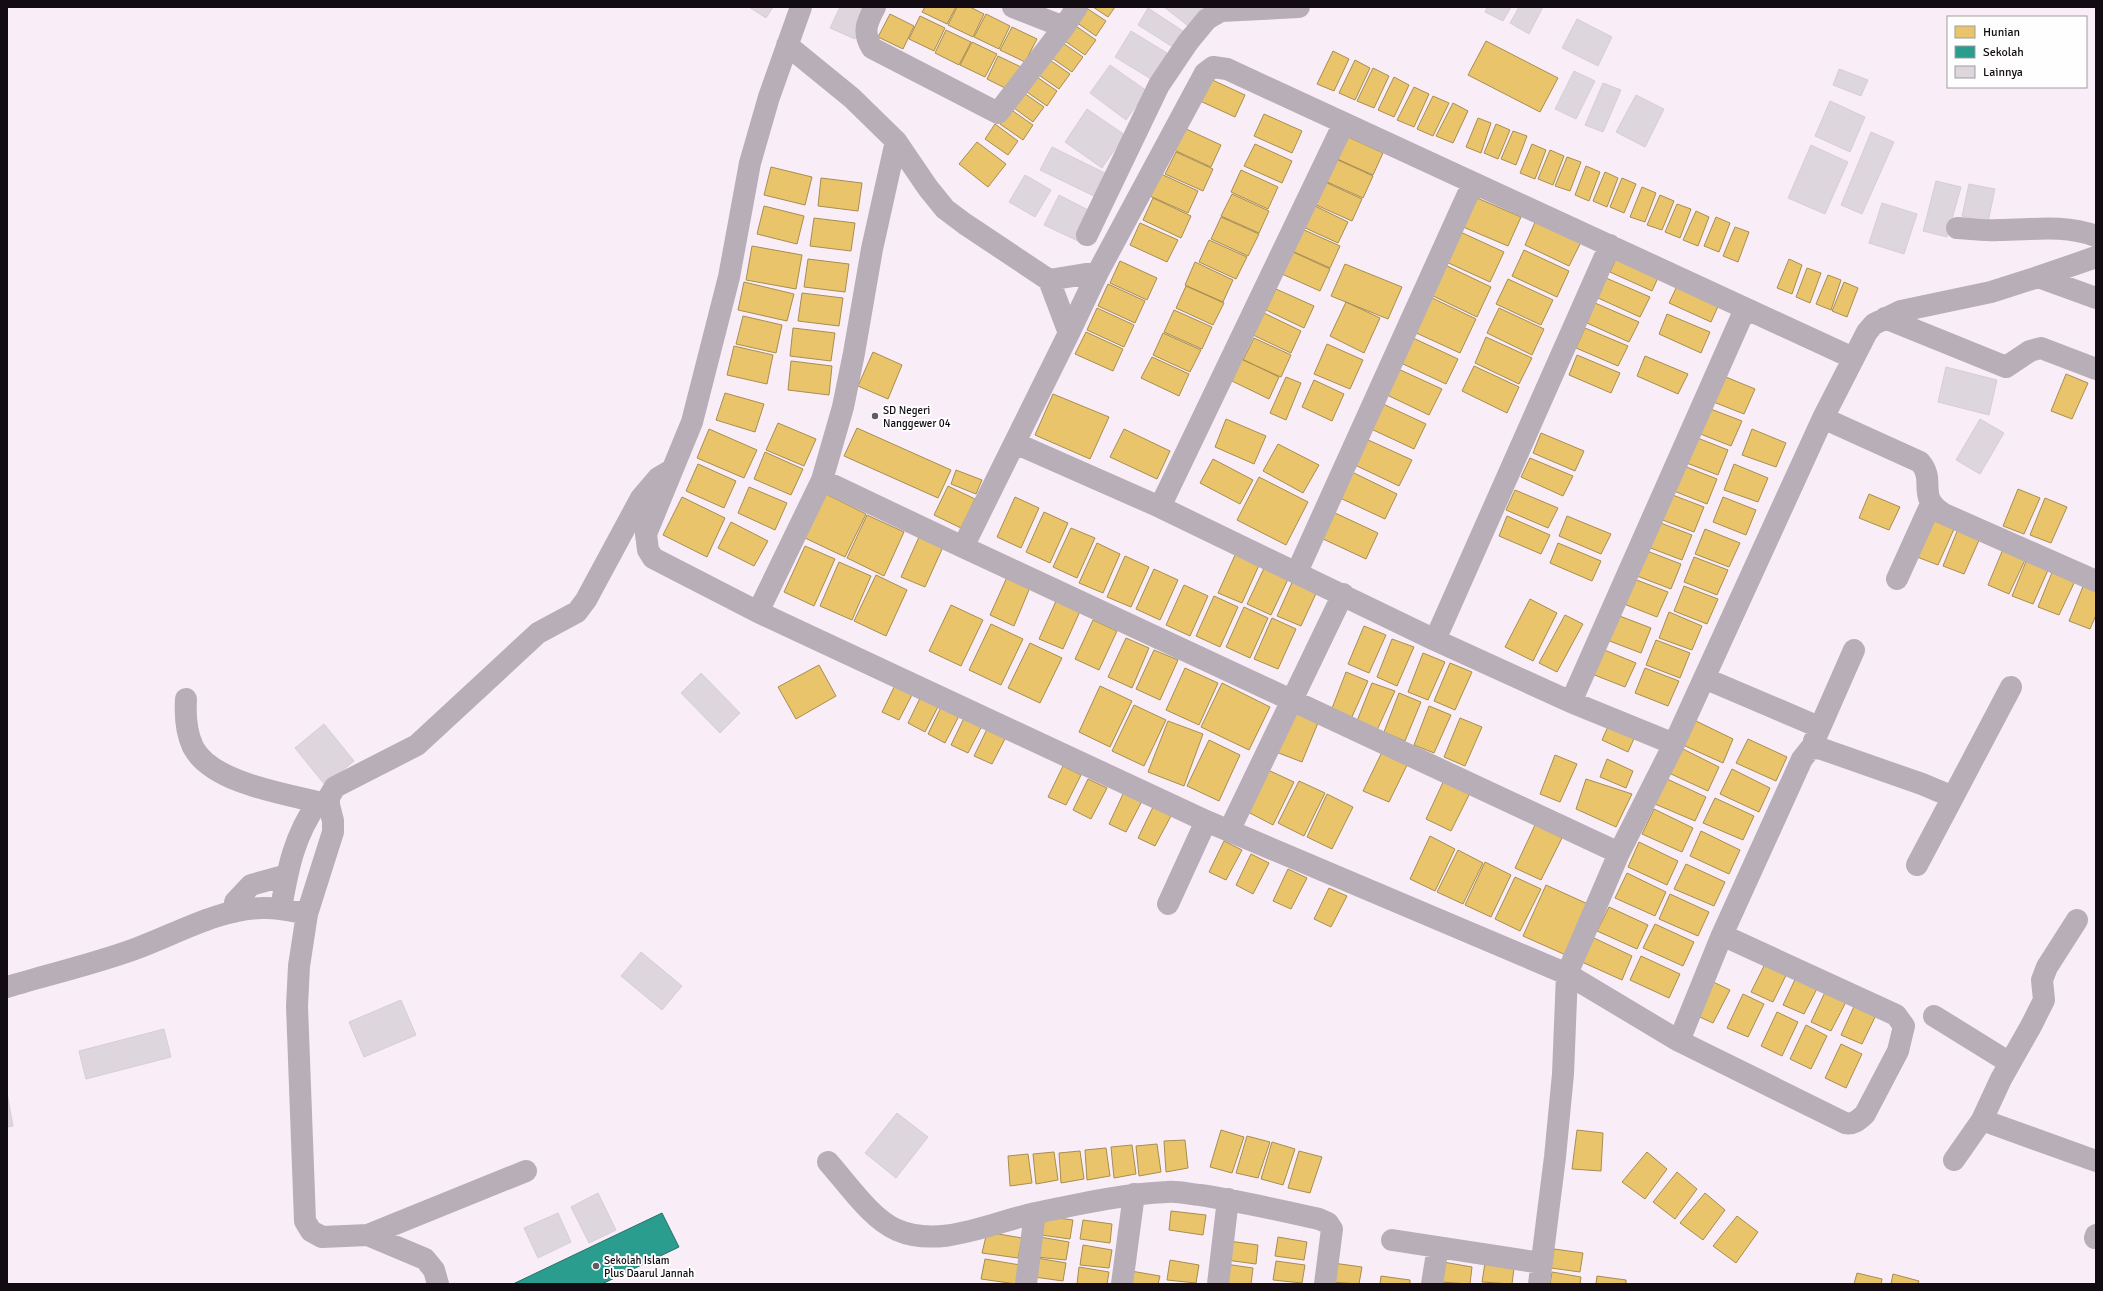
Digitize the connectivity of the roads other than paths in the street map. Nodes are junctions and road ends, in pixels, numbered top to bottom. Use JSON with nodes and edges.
{"nodes":[{"id":1,"x":801,"y":7,"type":"edge"},
{"id":2,"x":875,"y":7,"type":"edge"},
{"id":3,"x":1012,"y":7,"type":"edge"},
{"id":4,"x":1077,"y":7,"type":"edge"},
{"id":5,"x":1299,"y":7,"type":"edge"},
{"id":6,"x":1064,"y":27,"type":"junction"},
{"id":7,"x":787,"y":45,"type":"junction"},
{"id":8,"x":1344,"y":123,"type":"junction"},
{"id":9,"x":896,"y":141,"type":"junction"},
{"id":10,"x":1473,"y":183,"type":"junction"},
{"id":11,"x":1957,"y":228,"type":"dead end"},
{"id":12,"x":1087,"y":235,"type":"dead end"},
{"id":13,"x":2096,"y":236,"type":"edge"},
{"id":14,"x":1610,"y":245,"type":"junction"},
{"id":15,"x":2096,"y":256,"type":"edge"},
{"id":16,"x":1098,"y":272,"type":"junction"},
{"id":17,"x":2038,"y":277,"type":"junction"},
{"id":18,"x":1049,"y":280,"type":"junction"},
{"id":19,"x":2096,"y":298,"type":"edge"},
{"id":20,"x":1745,"y":309,"type":"junction"},
{"id":21,"x":1885,"y":318,"type":"junction"},
{"id":22,"x":1069,"y":333,"type":"junction"},
{"id":23,"x":1853,"y":358,"type":"junction"},
{"id":24,"x":2096,"y":370,"type":"edge"},
{"id":25,"x":1823,"y":418,"type":"junction"},
{"id":26,"x":1015,"y":442,"type":"junction"},
{"id":27,"x":673,"y":470,"type":"junction"},
{"id":28,"x":822,"y":480,"type":"junction"},
{"id":29,"x":1931,"y":504,"type":"junction"},
{"id":30,"x":1160,"y":507,"type":"junction"},
{"id":31,"x":962,"y":547,"type":"junction"},
{"id":32,"x":1297,"y":572,"type":"junction"},
{"id":33,"x":1897,"y":579,"type":"dead end"},
{"id":34,"x":2096,"y":581,"type":"edge"},
{"id":35,"x":1343,"y":594,"type":"junction"},
{"id":36,"x":758,"y":612,"type":"junction"},
{"id":37,"x":1436,"y":640,"type":"junction"},
{"id":38,"x":1854,"y":650,"type":"dead end"},
{"id":39,"x":1704,"y":678,"type":"junction"},
{"id":40,"x":2010,"y":687,"type":"dead end"},
{"id":41,"x":186,"y":699,"type":"dead end"},
{"id":42,"x":1292,"y":699,"type":"junction"},
{"id":43,"x":1571,"y":702,"type":"junction"},
{"id":44,"x":1820,"y":727,"type":"junction"},
{"id":45,"x":1674,"y":744,"type":"junction"},
{"id":46,"x":1810,"y":749,"type":"junction"},
{"id":47,"x":1953,"y":797,"type":"junction"},
{"id":48,"x":327,"y":798,"type":"junction"},
{"id":49,"x":1206,"y":821,"type":"junction"},
{"id":50,"x":1228,"y":831,"type":"junction"},
{"id":51,"x":1619,"y":853,"type":"junction"},
{"id":52,"x":1917,"y":864,"type":"dead end"},
{"id":53,"x":287,"y":875,"type":"junction"},
{"id":54,"x":1168,"y":904,"type":"dead end"},
{"id":55,"x":281,"y":908,"type":"junction"},
{"id":56,"x":234,"y":912,"type":"junction"},
{"id":57,"x":307,"y":914,"type":"junction"},
{"id":58,"x":2077,"y":920,"type":"dead end"},
{"id":59,"x":1722,"y":935,"type":"junction"},
{"id":60,"x":1567,"y":974,"type":"junction"},
{"id":61,"x":7,"y":987,"type":"edge"},
{"id":62,"x":1934,"y":1016,"type":"dead end"},
{"id":63,"x":1679,"y":1041,"type":"junction"},
{"id":64,"x":2010,"y":1063,"type":"junction"},
{"id":65,"x":1982,"y":1120,"type":"junction"},
{"id":66,"x":1954,"y":1160,"type":"dead end"},
{"id":67,"x":2096,"y":1161,"type":"edge"},
{"id":68,"x":828,"y":1162,"type":"dead end"},
{"id":69,"x":526,"y":1171,"type":"dead end"},
{"id":70,"x":1134,"y":1194,"type":"junction"},
{"id":71,"x":1228,"y":1199,"type":"junction"},
{"id":72,"x":1035,"y":1213,"type":"junction"},
{"id":73,"x":368,"y":1235,"type":"junction"},
{"id":74,"x":1392,"y":1240,"type":"dead end"},
{"id":75,"x":1438,"y":1247,"type":"junction"},
{"id":76,"x":1540,"y":1274,"type":"edge"},
{"id":77,"x":438,"y":1284,"type":"edge"},
{"id":78,"x":1026,"y":1284,"type":"edge"},
{"id":79,"x":1122,"y":1284,"type":"edge"},
{"id":80,"x":1218,"y":1284,"type":"edge"},
{"id":81,"x":1325,"y":1284,"type":"edge"},
{"id":82,"x":1432,"y":1284,"type":"edge"}],
"edges":[{"from":1,"to":7,"type":"street"},
{"from":2,"to":6,"type":"street"},
{"from":3,"to":6,"type":"street"},
{"from":4,"to":6,"type":"street"},
{"from":5,"to":12,"type":"street"},
{"from":7,"to":9,"type":"street"},
{"from":7,"to":27,"type":"street"},
{"from":8,"to":10,"type":"street"},
{"from":8,"to":16,"type":"street"},
{"from":8,"to":30,"type":"street"},
{"from":9,"to":18,"type":"street"},
{"from":9,"to":28,"type":"street"},
{"from":10,"to":14,"type":"street"},
{"from":10,"to":32,"type":"street"},
{"from":11,"to":13,"type":"street"},
{"from":14,"to":20,"type":"street"},
{"from":14,"to":37,"type":"street"},
{"from":15,"to":17,"type":"street"},
{"from":16,"to":18,"type":"street"},
{"from":16,"to":22,"type":"street"},
{"from":17,"to":19,"type":"street"},
{"from":17,"to":21,"type":"street"},
{"from":18,"to":22,"type":"street"},
{"from":20,"to":23,"type":"street"},
{"from":20,"to":43,"type":"street"},
{"from":21,"to":23,"type":"street"},
{"from":21,"to":24,"type":"street"},
{"from":22,"to":26,"type":"street"},
{"from":23,"to":25,"type":"street"},
{"from":25,"to":29,"type":"street"},
{"from":25,"to":39,"type":"street"},
{"from":26,"to":30,"type":"street"},
{"from":26,"to":31,"type":"street"},
{"from":27,"to":36,"type":"street"},
{"from":27,"to":48,"type":"street"},
{"from":28,"to":31,"type":"street"},
{"from":28,"to":36,"type":"street"},
{"from":29,"to":33,"type":"street"},
{"from":29,"to":34,"type":"street"},
{"from":30,"to":32,"type":"street"},
{"from":31,"to":42,"type":"street"},
{"from":32,"to":35,"type":"street"},
{"from":35,"to":37,"type":"street"},
{"from":35,"to":42,"type":"street"},
{"from":36,"to":49,"type":"street"},
{"from":37,"to":43,"type":"street"},
{"from":38,"to":44,"type":"street"},
{"from":39,"to":44,"type":"street"},
{"from":39,"to":45,"type":"street"},
{"from":40,"to":47,"type":"street"},
{"from":41,"to":48,"type":"street"},
{"from":42,"to":50,"type":"street"},
{"from":42,"to":51,"type":"street"},
{"from":43,"to":45,"type":"street"},
{"from":44,"to":46,"type":"street"},
{"from":45,"to":51,"type":"street"},
{"from":46,"to":47,"type":"street"},
{"from":46,"to":59,"type":"street"},
{"from":47,"to":52,"type":"street"},
{"from":48,"to":53,"type":"street"},
{"from":48,"to":57,"type":"street"},
{"from":49,"to":50,"type":"street"},
{"from":49,"to":54,"type":"street"},
{"from":50,"to":60,"type":"street"},
{"from":51,"to":60,"type":"street"},
{"from":53,"to":55,"type":"street"},
{"from":53,"to":56,"type":"street"},
{"from":55,"to":56,"type":"street"},
{"from":55,"to":57,"type":"street"},
{"from":56,"to":61,"type":"street"},
{"from":57,"to":73,"type":"street"},
{"from":58,"to":64,"type":"street"},
{"from":59,"to":63,"type":"street"},
{"from":59,"to":63,"type":"street"},
{"from":60,"to":63,"type":"street"},
{"from":60,"to":76,"type":"street"},
{"from":62,"to":64,"type":"street"},
{"from":64,"to":65,"type":"street"},
{"from":65,"to":66,"type":"street"},
{"from":65,"to":67,"type":"street"},
{"from":68,"to":72,"type":"street"},
{"from":69,"to":73,"type":"street"},
{"from":70,"to":71,"type":"street"},
{"from":70,"to":72,"type":"street"},
{"from":70,"to":79,"type":"street"},
{"from":71,"to":80,"type":"street"},
{"from":71,"to":81,"type":"street"},
{"from":72,"to":78,"type":"street"},
{"from":73,"to":77,"type":"street"},
{"from":74,"to":75,"type":"street"},
{"from":75,"to":76,"type":"street"},
{"from":75,"to":82,"type":"street"}]}
